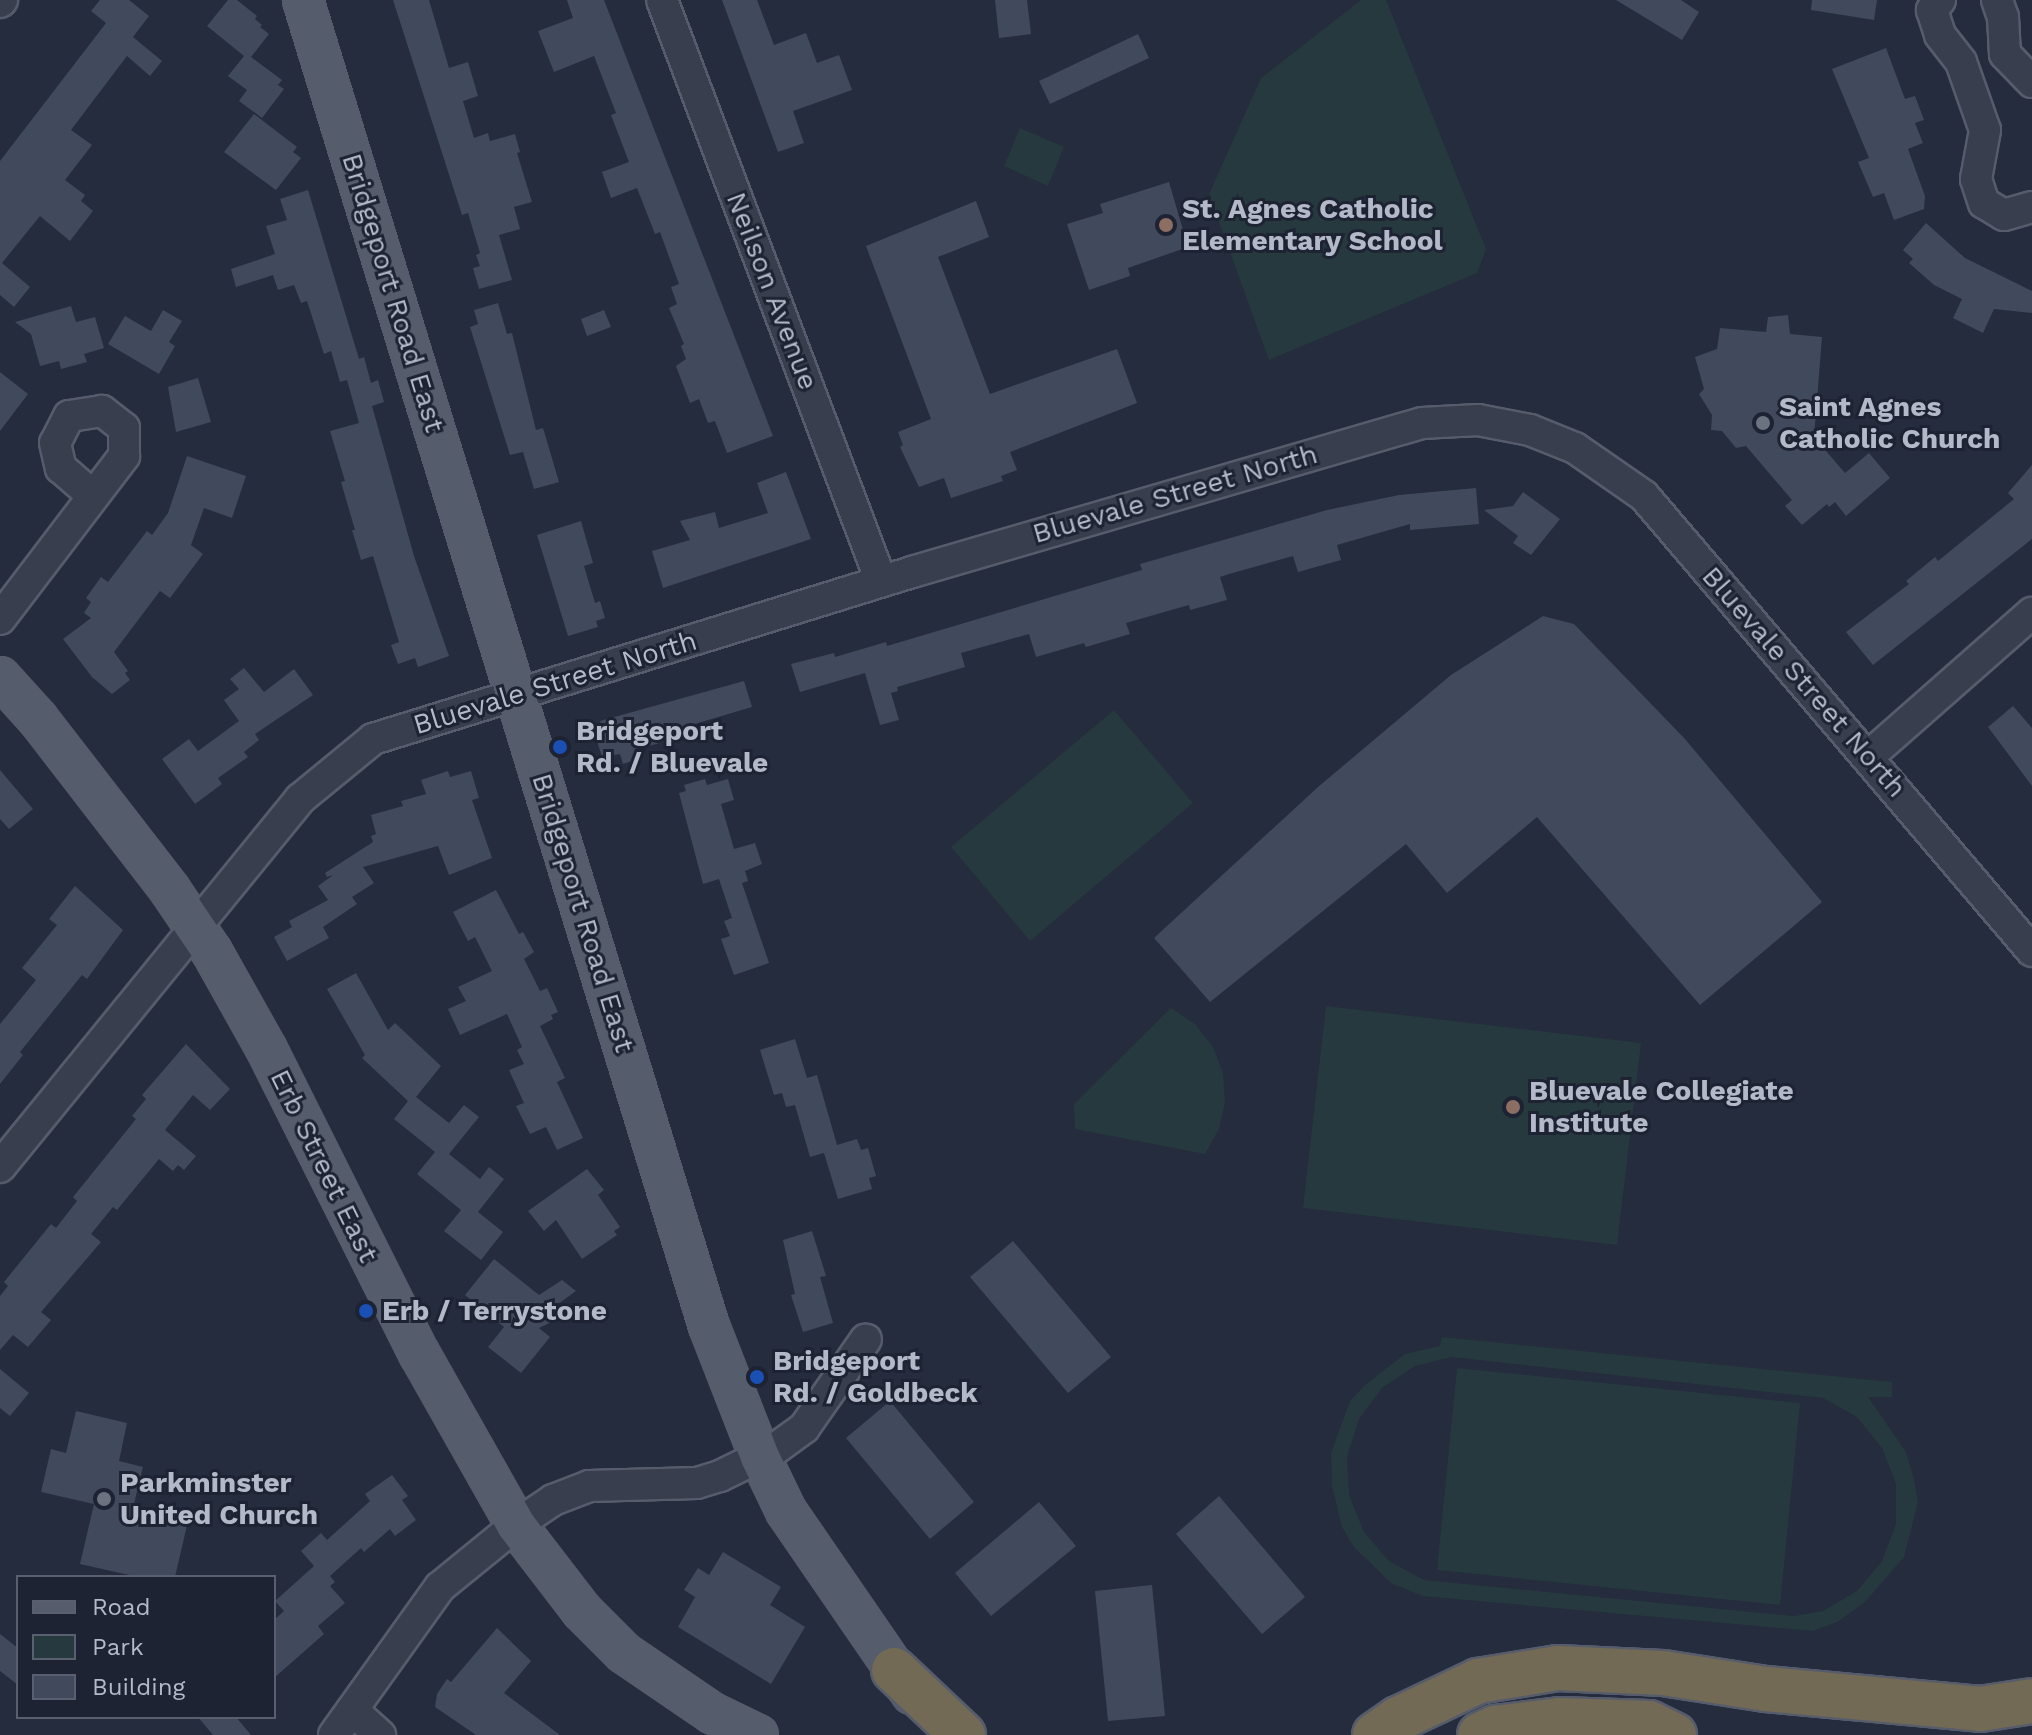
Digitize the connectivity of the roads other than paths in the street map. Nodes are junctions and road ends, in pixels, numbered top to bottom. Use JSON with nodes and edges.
{"nodes":[{"id":1,"x":303,"y":0,"type":"edge"},
{"id":2,"x":662,"y":0,"type":"edge"},
{"id":3,"x":1940,"y":0,"type":"edge"},
{"id":4,"x":1997,"y":0,"type":"edge"},
{"id":5,"x":2032,"y":82,"type":"edge"},
{"id":6,"x":2032,"y":207,"type":"edge"},
{"id":7,"x":92,"y":495,"type":"dead end"},
{"id":8,"x":881,"y":581,"type":"junction"},
{"id":9,"x":2032,"y":613,"type":"edge"},
{"id":10,"x":0,"y":619,"type":"edge"},
{"id":11,"x":0,"y":677,"type":"edge"},
{"id":12,"x":517,"y":695,"type":"junction"},
{"id":13,"x":1869,"y":756,"type":"junction"},
{"id":14,"x":196,"y":925,"type":"junction"},
{"id":15,"x":2032,"y":951,"type":"edge"},
{"id":16,"x":0,"y":1167,"type":"edge"},
{"id":17,"x":866,"y":1339,"type":"dead end"},
{"id":18,"x":760,"y":1457,"type":"junction"},
{"id":19,"x":516,"y":1525,"type":"junction"},
{"id":20,"x":894,"y":1670,"type":"junction"},
{"id":21,"x":2032,"y":1701,"type":"edge"},
{"id":22,"x":352,"y":1710,"type":"junction"},
{"id":23,"x":334,"y":1735,"type":"edge"},
{"id":24,"x":380,"y":1735,"type":"edge"},
{"id":25,"x":758,"y":1735,"type":"edge"},
{"id":26,"x":943,"y":1735,"type":"edge"},
{"id":27,"x":963,"y":1735,"type":"edge"},
{"id":28,"x":1375,"y":1735,"type":"edge"},
{"id":29,"x":1480,"y":1735,"type":"edge"},
{"id":30,"x":1674,"y":1735,"type":"edge"}],
"edges":[{"from":1,"to":12,"type":"main road","name":"Bridgeport Road East"},
{"from":2,"to":8,"type":"street","name":"Neilson Avenue"},
{"from":3,"to":6,"type":"street"},
{"from":4,"to":5,"type":"street"},
{"from":7,"to":10,"type":"street"},
{"from":8,"to":12,"type":"street","name":"Bluevale Street North"},
{"from":8,"to":13,"type":"street","name":"Bluevale Street North"},
{"from":9,"to":13,"type":"street"},
{"from":11,"to":14,"type":"main road","name":"Erb Street East"},
{"from":12,"to":14,"type":"street","name":"Bluevale Street North"},
{"from":12,"to":18,"type":"main road","name":"Bridgeport Road East"},
{"from":13,"to":15,"type":"street","name":"Bluevale Street North"},
{"from":14,"to":16,"type":"street","name":"Bluevale Street North"},
{"from":14,"to":19,"type":"main road","name":"Erb Street East"},
{"from":17,"to":18,"type":"street"},
{"from":18,"to":19,"type":"street"},
{"from":18,"to":20,"type":"main road","name":"Bridgeport Road East"},
{"from":19,"to":22,"type":"street"},
{"from":19,"to":25,"type":"main road","name":"Erb Street East"},
{"from":20,"to":26,"type":"main road","name":"Bridgeport Road East"},
{"from":20,"to":27,"type":"highway"},
{"from":21,"to":28,"type":"highway"},
{"from":22,"to":23,"type":"street"},
{"from":22,"to":24,"type":"street"},
{"from":29,"to":30,"type":"highway"}]}
